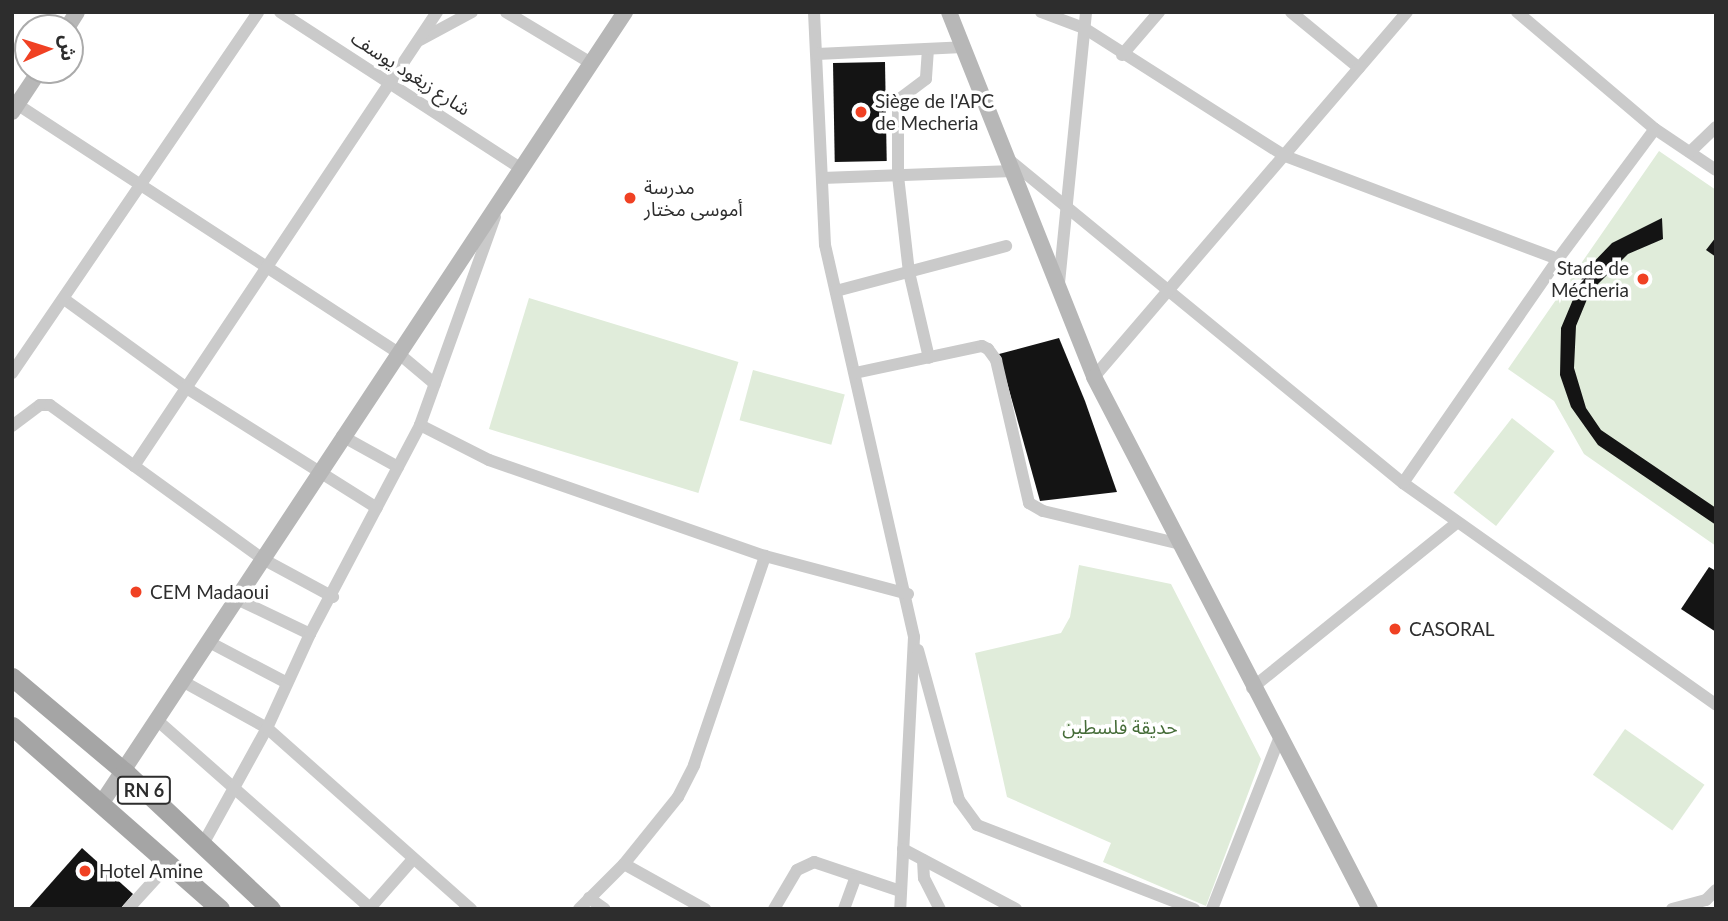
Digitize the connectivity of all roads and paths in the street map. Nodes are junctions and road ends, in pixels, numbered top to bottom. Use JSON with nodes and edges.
{"nodes":[{"id":1,"x":258,"y":12,"type":"edge"},
{"id":2,"x":280,"y":12,"type":"edge"},
{"id":3,"x":437,"y":12,"type":"edge"},
{"id":4,"x":472,"y":12,"type":"edge"},
{"id":5,"x":506,"y":12,"type":"edge"},
{"id":6,"x":625,"y":12,"type":"edge"},
{"id":7,"x":814,"y":12,"type":"edge"},
{"id":8,"x":949,"y":12,"type":"edge"},
{"id":9,"x":1041,"y":12,"type":"edge"},
{"id":10,"x":1086,"y":12,"type":"edge"},
{"id":11,"x":1159,"y":12,"type":"edge"},
{"id":12,"x":1292,"y":12,"type":"edge"},
{"id":13,"x":1407,"y":12,"type":"edge"},
{"id":14,"x":1517,"y":12,"type":"edge"},
{"id":15,"x":1084,"y":27,"type":"junction"},
{"id":16,"x":419,"y":40,"type":"junction"},
{"id":17,"x":963,"y":47,"type":"junction"},
{"id":18,"x":928,"y":48,"type":"junction"},
{"id":19,"x":817,"y":54,"type":"junction"},
{"id":20,"x":1122,"y":55,"type":"junction"},
{"id":21,"x":591,"y":63,"type":"junction"},
{"id":22,"x":1359,"y":68,"type":"junction"},
{"id":23,"x":390,"y":82,"type":"junction"},
{"id":24,"x":30,"y":84,"type":"edge"},
{"id":25,"x":14,"y":106,"type":"edge"},
{"id":26,"x":1716,"y":127,"type":"edge"},
{"id":27,"x":1655,"y":129,"type":"junction"},
{"id":28,"x":1690,"y":152,"type":"junction"},
{"id":29,"x":1285,"y":156,"type":"junction"},
{"id":30,"x":1011,"y":165,"type":"junction"},
{"id":31,"x":520,"y":168,"type":"junction"},
{"id":32,"x":1716,"y":170,"type":"edge"},
{"id":33,"x":898,"y":176,"type":"junction"},
{"id":34,"x":822,"y":178,"type":"junction"},
{"id":35,"x":141,"y":188,"type":"junction"},
{"id":36,"x":499,"y":204,"type":"junction"},
{"id":37,"x":1067,"y":205,"type":"junction"},
{"id":38,"x":1006,"y":246,"type":"dead end"},
{"id":39,"x":1558,"y":259,"type":"junction"},
{"id":40,"x":267,"y":266,"type":"junction"},
{"id":41,"x":909,"y":272,"type":"junction"},
{"id":42,"x":1059,"y":283,"type":"junction"},
{"id":43,"x":1167,"y":287,"type":"junction"},
{"id":44,"x":836,"y":292,"type":"junction"},
{"id":45,"x":64,"y":299,"type":"junction"},
{"id":46,"x":398,"y":353,"type":"junction"},
{"id":47,"x":929,"y":358,"type":"junction"},
{"id":48,"x":12,"y":373,"type":"edge"},
{"id":49,"x":855,"y":373,"type":"junction"},
{"id":50,"x":1094,"y":377,"type":"junction"},
{"id":51,"x":435,"y":384,"type":"junction"},
{"id":52,"x":188,"y":389,"type":"junction"},
{"id":53,"x":420,"y":425,"type":"junction"},
{"id":54,"x":12,"y":426,"type":"edge"},
{"id":55,"x":342,"y":436,"type":"junction"},
{"id":56,"x":134,"y":466,"type":"junction"},
{"id":57,"x":398,"y":467,"type":"junction"},
{"id":58,"x":318,"y":470,"type":"junction"},
{"id":59,"x":1403,"y":483,"type":"junction"},
{"id":60,"x":377,"y":508,"type":"junction"},
{"id":61,"x":1455,"y":524,"type":"junction"},
{"id":62,"x":1176,"y":543,"type":"junction"},
{"id":63,"x":765,"y":556,"type":"junction"},
{"id":64,"x":261,"y":558,"type":"junction"},
{"id":65,"x":908,"y":594,"type":"junction"},
{"id":66,"x":333,"y":597,"type":"junction"},
{"id":67,"x":237,"y":599,"type":"junction"},
{"id":68,"x":310,"y":634,"type":"junction"},
{"id":69,"x":914,"y":636,"type":"junction"},
{"id":70,"x":209,"y":642,"type":"junction"},
{"id":71,"x":12,"y":677,"type":"edge"},
{"id":72,"x":184,"y":682,"type":"junction"},
{"id":73,"x":287,"y":683,"type":"junction"},
{"id":74,"x":1252,"y":688,"type":"junction"},
{"id":75,"x":1716,"y":705,"type":"edge"},
{"id":76,"x":158,"y":721,"type":"junction"},
{"id":77,"x":12,"y":726,"type":"edge"},
{"id":78,"x":267,"y":728,"type":"junction"},
{"id":79,"x":1279,"y":739,"type":"junction"},
{"id":80,"x":125,"y":772,"type":"junction"},
{"id":81,"x":234,"y":788,"type":"junction"},
{"id":82,"x":101,"y":804,"type":"junction"},
{"id":83,"x":203,"y":844,"type":"junction"},
{"id":84,"x":903,"y":849,"type":"junction"},
{"id":85,"x":413,"y":859,"type":"junction"},
{"id":86,"x":923,"y":860,"type":"junction"},
{"id":87,"x":624,"y":864,"type":"junction"},
{"id":88,"x":168,"y":865,"type":"junction"},
{"id":89,"x":855,"y":878,"type":"junction"},
{"id":90,"x":1716,"y":890,"type":"edge"},
{"id":91,"x":900,"y":891,"type":"junction"},
{"id":92,"x":589,"y":898,"type":"junction"},
{"id":93,"x":128,"y":909,"type":"edge"},
{"id":94,"x":220,"y":909,"type":"edge"},
{"id":95,"x":271,"y":909,"type":"edge"},
{"id":96,"x":371,"y":909,"type":"edge"},
{"id":97,"x":471,"y":909,"type":"edge"},
{"id":98,"x":579,"y":909,"type":"edge"},
{"id":99,"x":605,"y":909,"type":"edge"},
{"id":100,"x":705,"y":909,"type":"edge"},
{"id":101,"x":774,"y":909,"type":"edge"},
{"id":102,"x":844,"y":909,"type":"edge"},
{"id":103,"x":900,"y":909,"type":"edge"},
{"id":104,"x":940,"y":909,"type":"edge"},
{"id":105,"x":1016,"y":909,"type":"edge"},
{"id":106,"x":1194,"y":909,"type":"edge"},
{"id":107,"x":1212,"y":909,"type":"edge"},
{"id":108,"x":1370,"y":909,"type":"edge"},
{"id":109,"x":1672,"y":909,"type":"edge"}],
"edges":[{"from":1,"to":35,"type":"street"},
{"from":2,"to":23,"type":"street","name":"شارع زيغود يوسف"},
{"from":3,"to":16,"type":"street"},
{"from":4,"to":16,"type":"street"},
{"from":5,"to":21,"type":"street"},
{"from":6,"to":21,"type":"main road"},
{"from":7,"to":19,"type":"street"},
{"from":8,"to":17,"type":"main road"},
{"from":9,"to":15,"type":"street"},
{"from":10,"to":15,"type":"street"},
{"from":11,"to":20,"type":"street"},
{"from":12,"to":22,"type":"street"},
{"from":13,"to":22,"type":"street"},
{"from":14,"to":27,"type":"street"},
{"from":15,"to":20,"type":"street"},
{"from":15,"to":37,"type":"street"},
{"from":16,"to":23,"type":"street"},
{"from":17,"to":18,"type":"street"},
{"from":17,"to":30,"type":"main road"},
{"from":18,"to":19,"type":"street"},
{"from":18,"to":33,"type":"street"},
{"from":19,"to":34,"type":"street"},
{"from":20,"to":29,"type":"street"},
{"from":21,"to":31,"type":"main road"},
{"from":22,"to":29,"type":"street"},
{"from":23,"to":31,"type":"street","name":"شارع زيغود يوسف"},
{"from":23,"to":40,"type":"street"},
{"from":24,"to":25,"type":"main road"},
{"from":25,"to":35,"type":"street"},
{"from":26,"to":28,"type":"street"},
{"from":27,"to":28,"type":"street"},
{"from":27,"to":39,"type":"street"},
{"from":28,"to":32,"type":"street"},
{"from":29,"to":39,"type":"street"},
{"from":29,"to":43,"type":"street"},
{"from":30,"to":33,"type":"street"},
{"from":30,"to":37,"type":"street"},
{"from":30,"to":42,"type":"main road"},
{"from":31,"to":36,"type":"main road"},
{"from":33,"to":34,"type":"street"},
{"from":33,"to":41,"type":"street"},
{"from":34,"to":44,"type":"street"},
{"from":35,"to":40,"type":"street"},
{"from":35,"to":45,"type":"street"},
{"from":36,"to":46,"type":"main road"},
{"from":36,"to":51,"type":"street"},
{"from":37,"to":42,"type":"street"},
{"from":37,"to":43,"type":"street"},
{"from":38,"to":41,"type":"street"},
{"from":39,"to":59,"type":"street"},
{"from":40,"to":46,"type":"street"},
{"from":40,"to":52,"type":"street"},
{"from":41,"to":44,"type":"street"},
{"from":41,"to":47,"type":"street"},
{"from":42,"to":50,"type":"main road"},
{"from":43,"to":50,"type":"street"},
{"from":43,"to":59,"type":"street"},
{"from":44,"to":49,"type":"street"},
{"from":45,"to":48,"type":"street"},
{"from":45,"to":52,"type":"street"},
{"from":46,"to":51,"type":"street"},
{"from":46,"to":55,"type":"main road"},
{"from":47,"to":49,"type":"street"},
{"from":47,"to":62,"type":"street"},
{"from":49,"to":65,"type":"street"},
{"from":50,"to":62,"type":"main road"},
{"from":51,"to":53,"type":"street"},
{"from":52,"to":56,"type":"street"},
{"from":52,"to":58,"type":"street"},
{"from":53,"to":57,"type":"street"},
{"from":53,"to":63,"type":"street"},
{"from":54,"to":56,"type":"street"},
{"from":55,"to":57,"type":"street"},
{"from":55,"to":58,"type":"main road"},
{"from":56,"to":64,"type":"street"},
{"from":57,"to":60,"type":"street"},
{"from":58,"to":60,"type":"street"},
{"from":58,"to":64,"type":"main road"},
{"from":59,"to":61,"type":"street"},
{"from":60,"to":66,"type":"street"},
{"from":61,"to":74,"type":"street"},
{"from":61,"to":75,"type":"street"},
{"from":62,"to":74,"type":"main road"},
{"from":63,"to":65,"type":"street"},
{"from":63,"to":87,"type":"street"},
{"from":64,"to":66,"type":"street"},
{"from":64,"to":67,"type":"main road"},
{"from":65,"to":69,"type":"street"},
{"from":66,"to":68,"type":"street"},
{"from":67,"to":68,"type":"street"},
{"from":67,"to":70,"type":"main road"},
{"from":68,"to":73,"type":"street"},
{"from":69,"to":84,"type":"street"},
{"from":69,"to":106,"type":"street"},
{"from":70,"to":72,"type":"main road"},
{"from":70,"to":73,"type":"street"},
{"from":71,"to":80,"type":"main road","number":"RN 6"},
{"from":72,"to":76,"type":"main road"},
{"from":72,"to":78,"type":"street"},
{"from":73,"to":78,"type":"street"},
{"from":74,"to":79,"type":"main road"},
{"from":76,"to":80,"type":"main road"},
{"from":76,"to":81,"type":"street"},
{"from":77,"to":82,"type":"main road","number":"RN 6"},
{"from":78,"to":81,"type":"street"},
{"from":78,"to":85,"type":"street"},
{"from":79,"to":107,"type":"street"},
{"from":79,"to":108,"type":"main road"},
{"from":80,"to":82,"type":"main road"},
{"from":80,"to":83,"type":"main road","number":"RN 6"},
{"from":81,"to":83,"type":"street"},
{"from":81,"to":96,"type":"street"},
{"from":82,"to":88,"type":"main road","number":"RN 6"},
{"from":83,"to":95,"type":"main road","number":"RN 6"},
{"from":84,"to":86,"type":"street"},
{"from":84,"to":91,"type":"street"},
{"from":85,"to":96,"type":"street"},
{"from":85,"to":97,"type":"street"},
{"from":86,"to":104,"type":"street"},
{"from":86,"to":105,"type":"street"},
{"from":87,"to":92,"type":"street"},
{"from":87,"to":100,"type":"street"},
{"from":88,"to":93,"type":"street"},
{"from":88,"to":94,"type":"main road","number":"RN 6"},
{"from":89,"to":91,"type":"street"},
{"from":89,"to":101,"type":"street"},
{"from":89,"to":102,"type":"street"},
{"from":90,"to":109,"type":"street"},
{"from":91,"to":103,"type":"street"},
{"from":92,"to":98,"type":"street"},
{"from":92,"to":99,"type":"street"}]}
